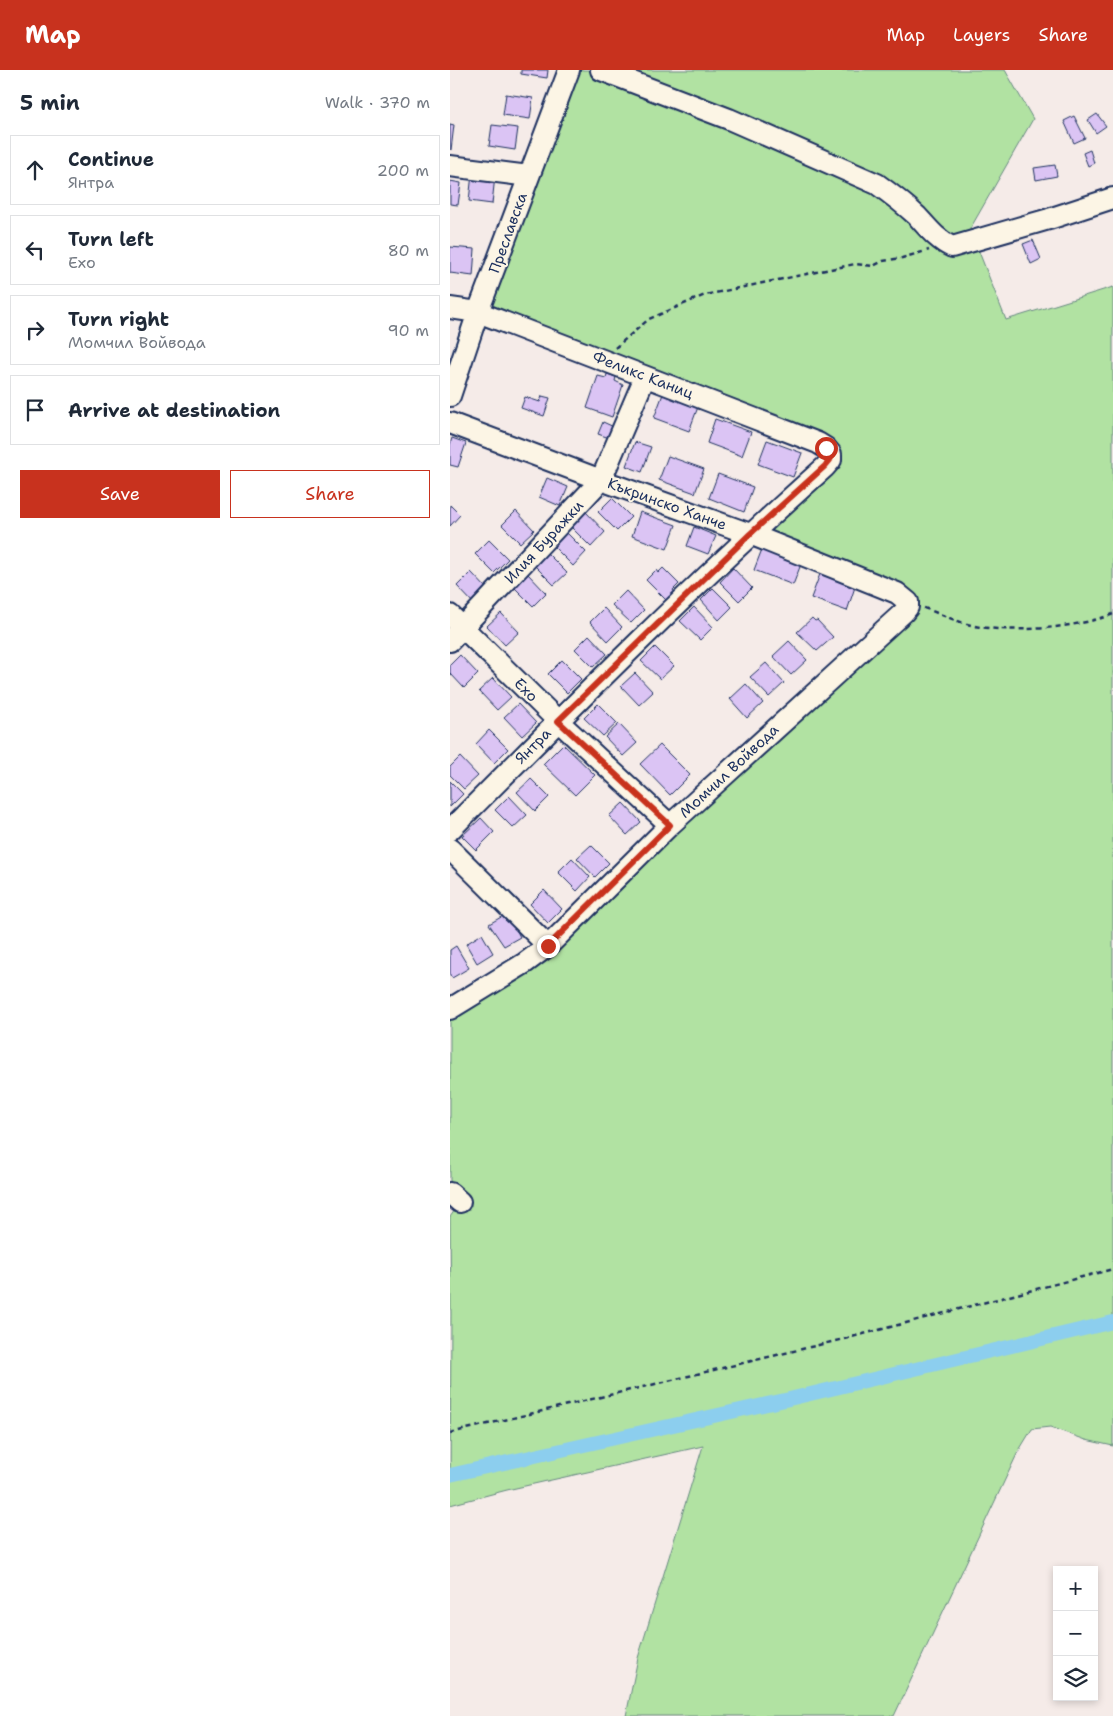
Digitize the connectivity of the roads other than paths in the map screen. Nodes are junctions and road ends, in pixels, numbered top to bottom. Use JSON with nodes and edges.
{"nodes":[{"id":1,"x":569,"y":70,"type":"edge"},
{"id":2,"x":601,"y":70,"type":"edge"},
{"id":3,"x":450,"y":166,"type":"edge"},
{"id":4,"x":529,"y":176,"type":"junction"},
{"id":5,"x":1113,"y":198,"type":"edge"},
{"id":6,"x":450,"y":308,"type":"edge"},
{"id":7,"x":478,"y":312,"type":"junction"},
{"id":8,"x":646,"y":376,"type":"junction"},
{"id":9,"x":450,"y":396,"type":"edge"},
{"id":10,"x":450,"y":423,"type":"edge"},
{"id":11,"x":832,"y":454,"type":"joint"},
{"id":12,"x":601,"y":480,"type":"junction"},
{"id":13,"x":750,"y":534,"type":"junction"},
{"id":14,"x":908,"y":602,"type":"joint"},
{"id":15,"x":454,"y":628,"type":"edge"},
{"id":16,"x":558,"y":721,"type":"junction"},
{"id":17,"x":670,"y":825,"type":"junction"},
{"id":18,"x":450,"y":830,"type":"edge"},
{"id":19,"x":450,"y":849,"type":"edge"},
{"id":20,"x":548,"y":946,"type":"junction"},
{"id":21,"x":450,"y":1008,"type":"edge"}],
"edges":[{"from":1,"to":4,"type":"street","name":"Преславска"},
{"from":2,"to":5,"type":"street"},
{"from":3,"to":4,"type":"street"},
{"from":4,"to":7,"type":"street","name":"Преславска"},
{"from":6,"to":7,"type":"street","name":"Феликс Каниц"},
{"from":7,"to":8,"type":"street","name":"Феликс Каниц"},
{"from":7,"to":9,"type":"street","name":"Преславска"},
{"from":8,"to":11,"type":"street","name":"Феликс Каниц"},
{"from":8,"to":12,"type":"street","name":"Илия Буражки"},
{"from":10,"to":12,"type":"street","name":"Къкринско Ханче"},
{"from":11,"to":13,"type":"street","name":"Янтра"},
{"from":12,"to":13,"type":"street","name":"Къкринско Ханче"},
{"from":12,"to":15,"type":"street","name":"Илия Буражки"},
{"from":13,"to":14,"type":"street","name":"Къкринско Ханче"},
{"from":13,"to":16,"type":"street","name":"Янтра"},
{"from":14,"to":17,"type":"street","name":"Момчил Войвода"},
{"from":15,"to":16,"type":"street","name":"Ехо"},
{"from":16,"to":17,"type":"street","name":"Ехо"},
{"from":16,"to":18,"type":"street","name":"Янтра"},
{"from":17,"to":20,"type":"street","name":"Момчил Войвода"},
{"from":19,"to":20,"type":"street"},
{"from":20,"to":21,"type":"street","name":"Момчил Войвода"}]}
